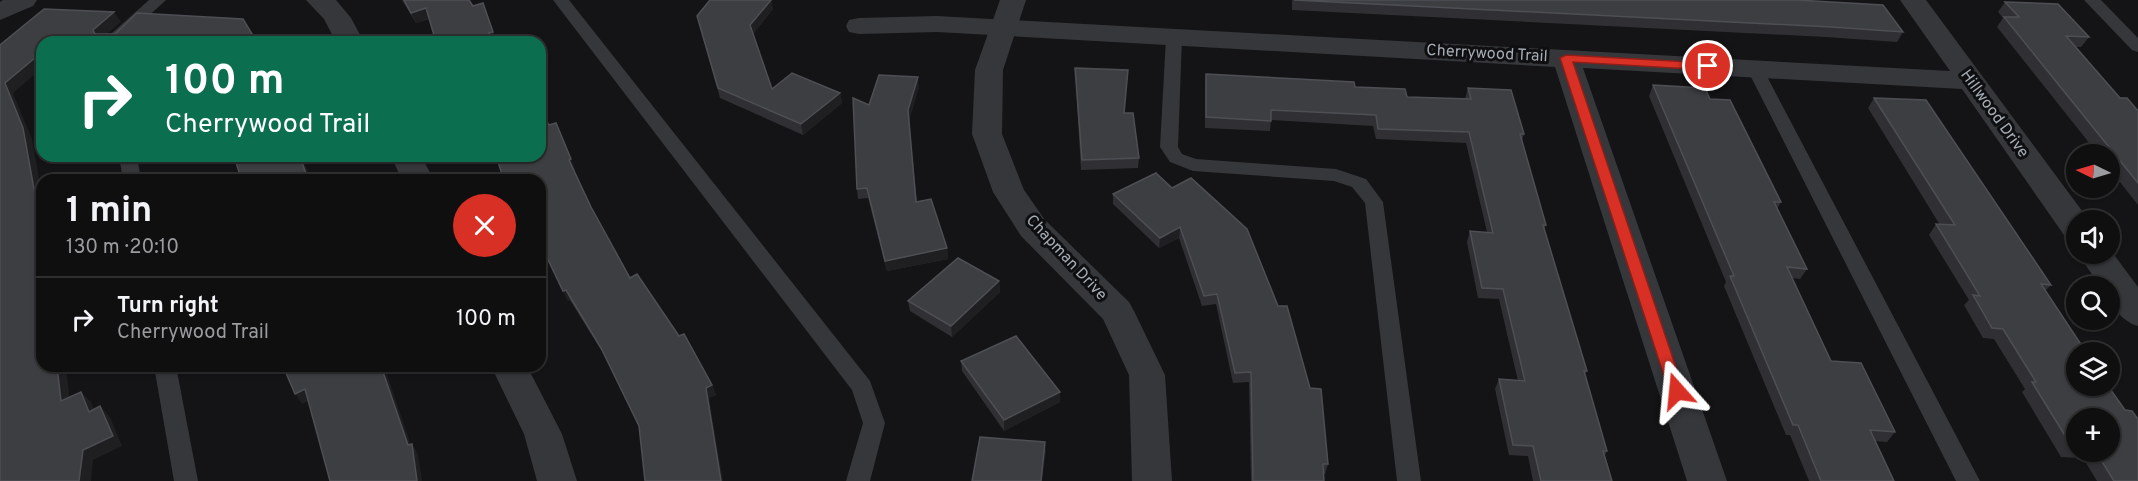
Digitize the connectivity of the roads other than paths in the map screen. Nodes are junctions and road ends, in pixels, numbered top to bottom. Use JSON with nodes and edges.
{"nodes":[{"id":1,"x":24,"y":0,"type":"edge"},
{"id":2,"x":158,"y":0,"type":"edge"},
{"id":3,"x":319,"y":0,"type":"edge"},
{"id":4,"x":561,"y":0,"type":"edge"},
{"id":5,"x":1913,"y":0,"type":"edge"},
{"id":6,"x":2092,"y":0,"type":"edge"},
{"id":7,"x":0,"y":12,"type":"edge"},
{"id":8,"x":1009,"y":15,"type":"edge"},
{"id":9,"x":859,"y":26,"type":"dead end"},
{"id":10,"x":117,"y":36,"type":"edge"},
{"id":11,"x":347,"y":36,"type":"edge"},
{"id":12,"x":1174,"y":38,"type":"junction"},
{"id":13,"x":2138,"y":47,"type":"edge"},
{"id":14,"x":1566,"y":58,"type":"junction"},
{"id":15,"x":1755,"y":69,"type":"junction"},
{"id":16,"x":1970,"y":81,"type":"junction"},
{"id":17,"x":2066,"y":213,"type":"edge"},
{"id":18,"x":2102,"y":264,"type":"edge"},
{"id":19,"x":2138,"y":313,"type":"edge"},
{"id":20,"x":166,"y":372,"type":"edge"},
{"id":21,"x":512,"y":372,"type":"edge"},
{"id":22,"x":186,"y":481,"type":"edge"},
{"id":23,"x":557,"y":481,"type":"edge"},
{"id":24,"x":858,"y":481,"type":"edge"},
{"id":25,"x":1152,"y":481,"type":"edge"},
{"id":26,"x":1409,"y":481,"type":"edge"},
{"id":27,"x":1707,"y":481,"type":"edge"},
{"id":28,"x":1968,"y":481,"type":"edge"}],
"edges":[{"from":1,"to":7,"type":"street"},
{"from":2,"to":10,"type":"lane"},
{"from":3,"to":11,"type":"street"},
{"from":4,"to":24,"type":"lane"},
{"from":5,"to":16,"type":"street","name":"Hillwood Drive"},
{"from":6,"to":13,"type":"lane"},
{"from":8,"to":9,"type":"street","name":"Cherrywood Trail"},
{"from":8,"to":12,"type":"street","name":"Cherrywood Trail"},
{"from":8,"to":25,"type":"street","name":"Chapman Drive"},
{"from":12,"to":14,"type":"street","name":"Cherrywood Trail"},
{"from":12,"to":26,"type":"lane"},
{"from":14,"to":15,"type":"street","name":"Cherrywood Trail"},
{"from":14,"to":27,"type":"street"},
{"from":15,"to":16,"type":"street","name":"Cherrywood Trail"},
{"from":15,"to":28,"type":"lane"},
{"from":16,"to":17,"type":"street","name":"Hillwood Drive"},
{"from":18,"to":19,"type":"street"},
{"from":20,"to":22,"type":"lane"},
{"from":21,"to":23,"type":"street"}]}
